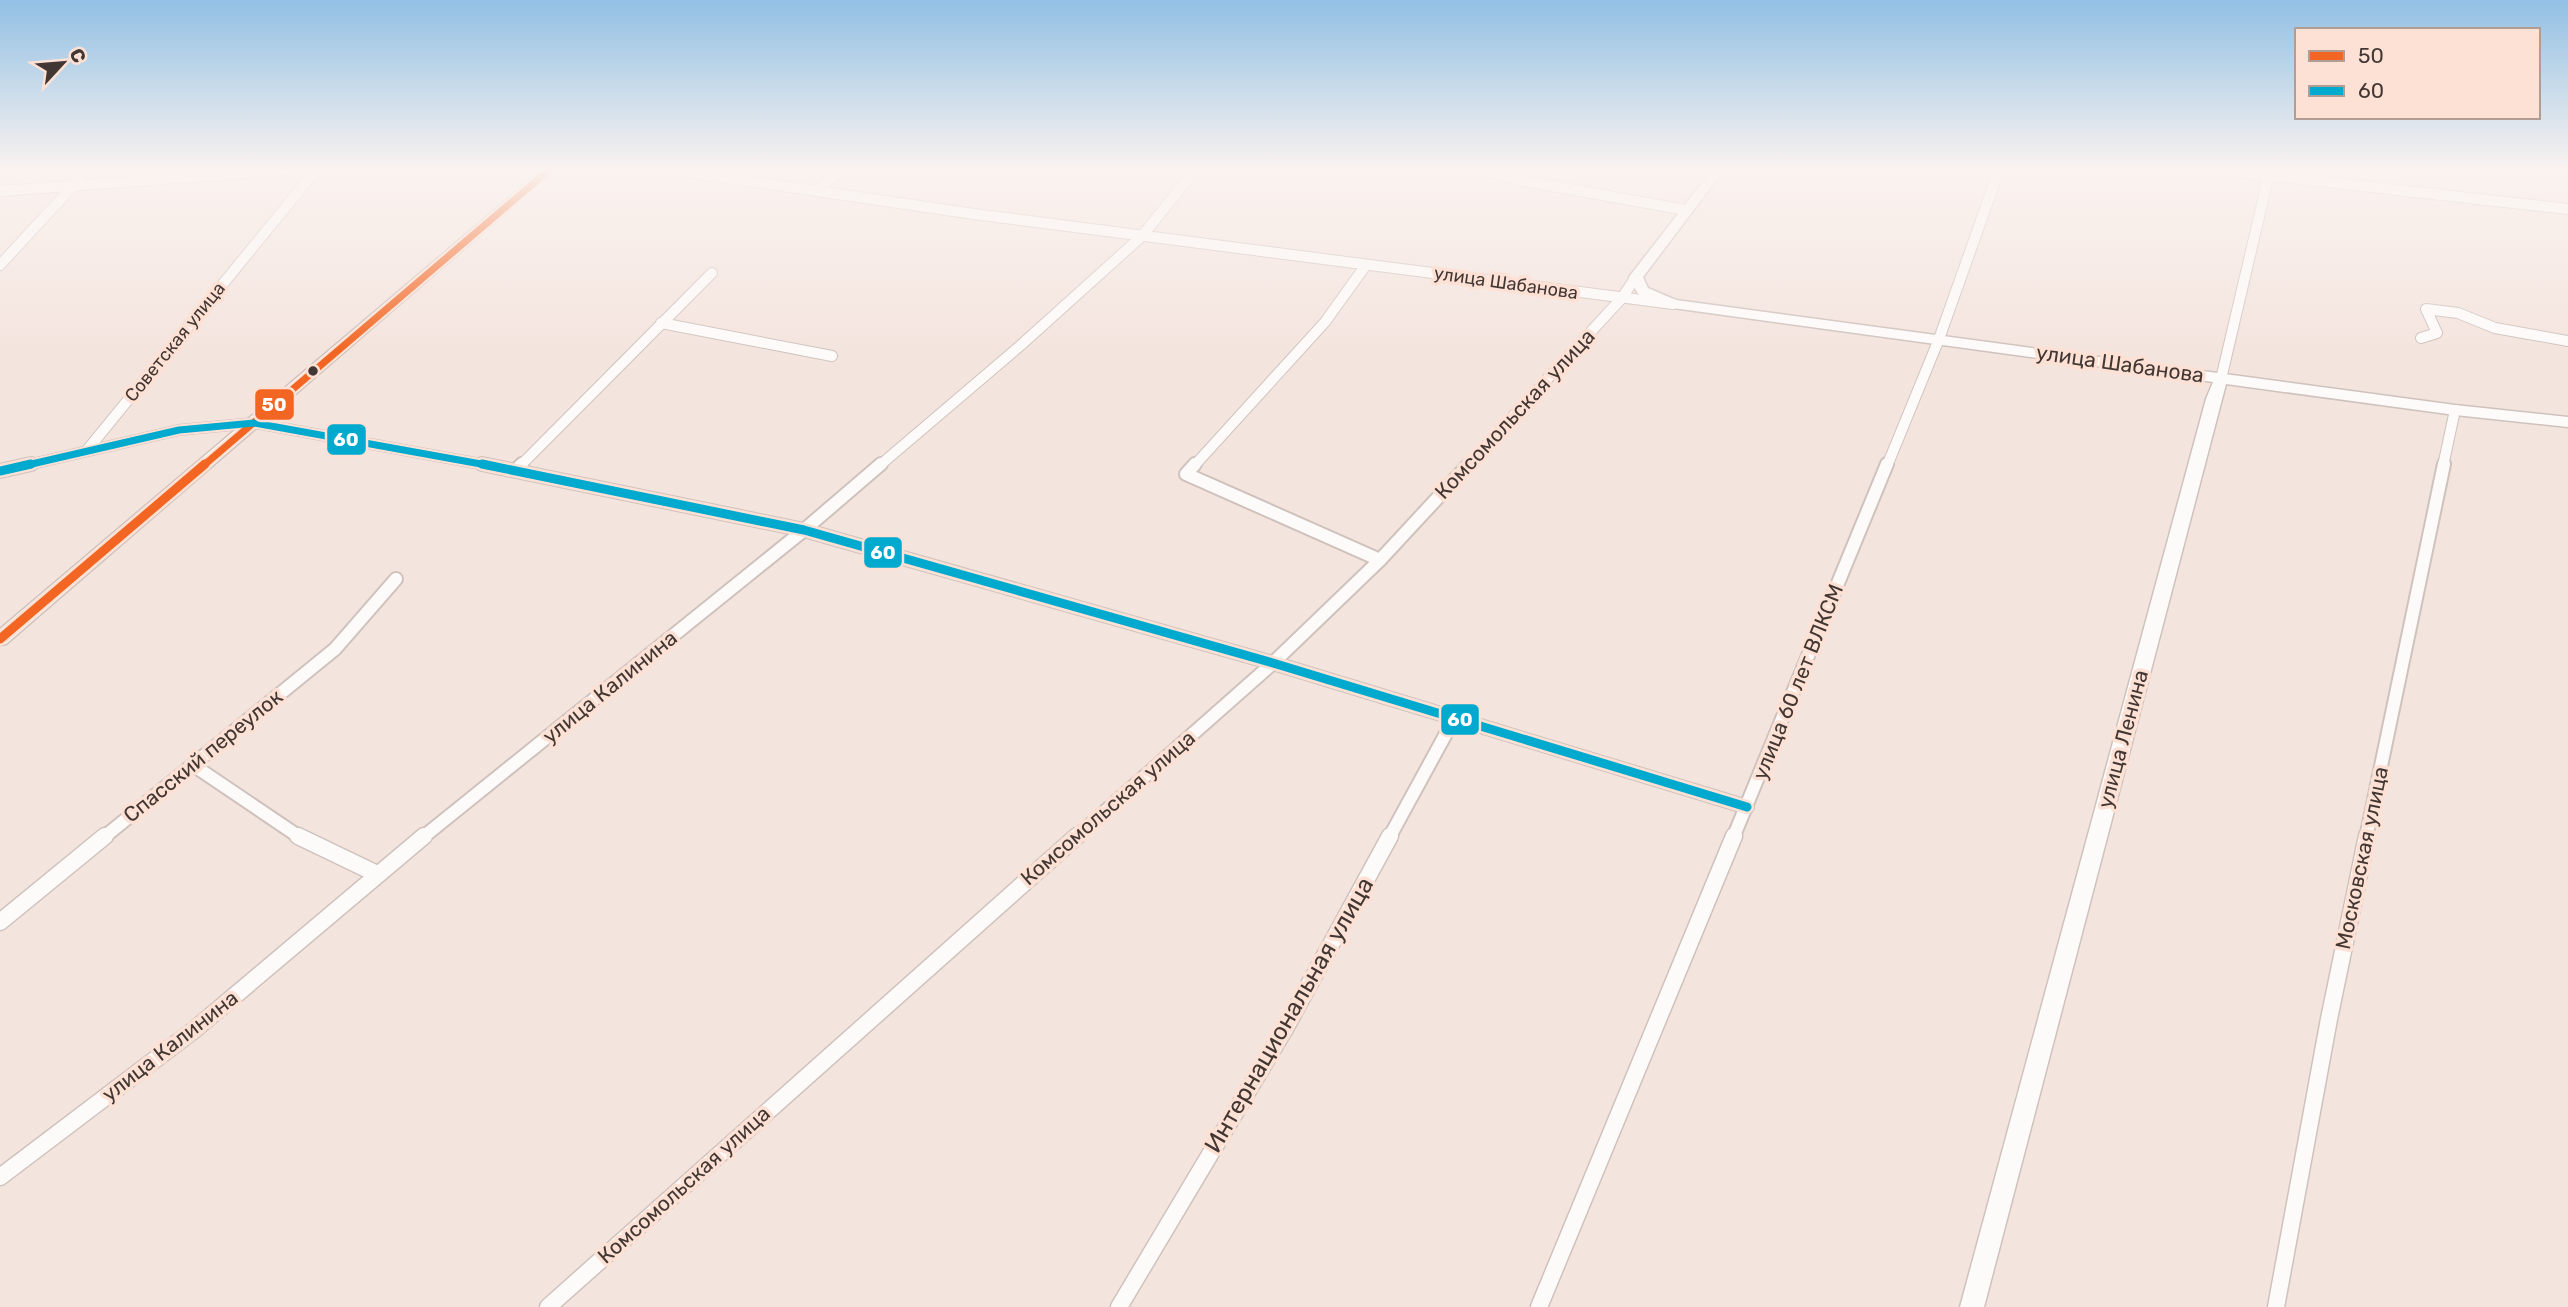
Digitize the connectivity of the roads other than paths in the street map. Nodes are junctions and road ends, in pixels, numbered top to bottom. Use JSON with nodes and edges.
{"nodes":[{"id":1,"x":31,"y":231,"type":"edge"},
{"id":2,"x":266,"y":231,"type":"edge"},
{"id":3,"x":478,"y":231,"type":"edge"},
{"id":4,"x":1107,"y":231,"type":"edge"},
{"id":5,"x":1147,"y":231,"type":"edge"},
{"id":6,"x":1670,"y":231,"type":"edge"},
{"id":7,"x":1977,"y":231,"type":"edge"},
{"id":8,"x":2256,"y":231,"type":"edge"},
{"id":9,"x":1143,"y":236,"type":"junction"},
{"id":10,"x":0,"y":265,"type":"edge"},
{"id":11,"x":1366,"y":265,"type":"junction"},
{"id":12,"x":712,"y":273,"type":"dead end"},
{"id":13,"x":1636,"y":277,"type":"junction"},
{"id":14,"x":1621,"y":299,"type":"junction"},
{"id":15,"x":1673,"y":304,"type":"junction"},
{"id":16,"x":661,"y":323,"type":"junction"},
{"id":17,"x":2421,"y":338,"type":"dead end"},
{"id":18,"x":1939,"y":339,"type":"junction"},
{"id":19,"x":2568,"y":341,"type":"edge"},
{"id":20,"x":832,"y":356,"type":"dead end"},
{"id":21,"x":2221,"y":379,"type":"junction"},
{"id":22,"x":2455,"y":410,"type":"junction"},
{"id":23,"x":2568,"y":422,"type":"edge"},
{"id":24,"x":254,"y":423,"type":"junction"},
{"id":25,"x":88,"y":449,"type":"junction"},
{"id":26,"x":516,"y":470,"type":"junction"},
{"id":27,"x":0,"y":471,"type":"edge"},
{"id":28,"x":804,"y":530,"type":"junction"},
{"id":29,"x":1380,"y":560,"type":"junction"},
{"id":30,"x":396,"y":579,"type":"dead end"},
{"id":31,"x":0,"y":639,"type":"edge"},
{"id":32,"x":1273,"y":663,"type":"junction"},
{"id":33,"x":1454,"y":719,"type":"junction"},
{"id":34,"x":193,"y":765,"type":"junction"},
{"id":35,"x":1747,"y":807,"type":"junction"},
{"id":36,"x":377,"y":874,"type":"junction"},
{"id":37,"x":0,"y":922,"type":"edge"},
{"id":38,"x":0,"y":1177,"type":"edge"},
{"id":39,"x":548,"y":1307,"type":"edge"},
{"id":40,"x":1119,"y":1307,"type":"edge"},
{"id":41,"x":1539,"y":1307,"type":"edge"},
{"id":42,"x":1972,"y":1307,"type":"edge"},
{"id":43,"x":2276,"y":1307,"type":"edge"}],
"edges":[{"from":1,"to":10,"type":"street"},
{"from":2,"to":25,"type":"street","name":"Советская улица"},
{"from":3,"to":24,"type":"street"},
{"from":4,"to":9,"type":"street","name":"улица Шабанова"},
{"from":5,"to":9,"type":"street","name":"улица Калинина"},
{"from":6,"to":13,"type":"street","name":"Комсомольская улица"},
{"from":7,"to":18,"type":"street","name":"улица 60 лет ВЛКСМ"},
{"from":8,"to":21,"type":"street","name":"улица Ленина"},
{"from":9,"to":11,"type":"street","name":"улица Шабанова"},
{"from":9,"to":28,"type":"street","name":"улица Калинина"},
{"from":11,"to":14,"type":"street","name":"улица Шабанова"},
{"from":11,"to":29,"type":"street"},
{"from":12,"to":16,"type":"street"},
{"from":13,"to":14,"type":"street","name":"Комсомольская улица"},
{"from":13,"to":15,"type":"street","name":"улица Шабанова"},
{"from":14,"to":15,"type":"street","name":"улица Шабанова"},
{"from":14,"to":29,"type":"street","name":"Комсомольская улица"},
{"from":15,"to":18,"type":"street","name":"улица Шабанова"},
{"from":16,"to":20,"type":"street"},
{"from":16,"to":26,"type":"street"},
{"from":17,"to":19,"type":"street"},
{"from":18,"to":21,"type":"street","name":"улица Шабанова"},
{"from":18,"to":35,"type":"street","name":"улица 60 лет ВЛКСМ"},
{"from":21,"to":22,"type":"street","name":"улица Шабанова"},
{"from":21,"to":42,"type":"street","name":"улица Ленина"},
{"from":22,"to":23,"type":"street","name":"улица Шабанова"},
{"from":22,"to":43,"type":"street","name":"Московская улица"},
{"from":24,"to":25,"type":"street"},
{"from":24,"to":26,"type":"street"},
{"from":24,"to":31,"type":"street"},
{"from":25,"to":27,"type":"street"},
{"from":26,"to":28,"type":"street"},
{"from":28,"to":32,"type":"street"},
{"from":28,"to":36,"type":"street","name":"улица Калинина"},
{"from":29,"to":32,"type":"street","name":"Комсомольская улица"},
{"from":30,"to":34,"type":"street","name":"Спасский переулок"},
{"from":32,"to":33,"type":"street"},
{"from":32,"to":39,"type":"street","name":"Комсомольская улица"},
{"from":33,"to":35,"type":"street"},
{"from":33,"to":40,"type":"street","name":"Интернациональная улица"},
{"from":34,"to":36,"type":"street"},
{"from":34,"to":37,"type":"street","name":"Спасский переулок"},
{"from":35,"to":41,"type":"street","name":"улица 60 лет ВЛКСМ"},
{"from":36,"to":38,"type":"street","name":"улица Калинина"}]}
